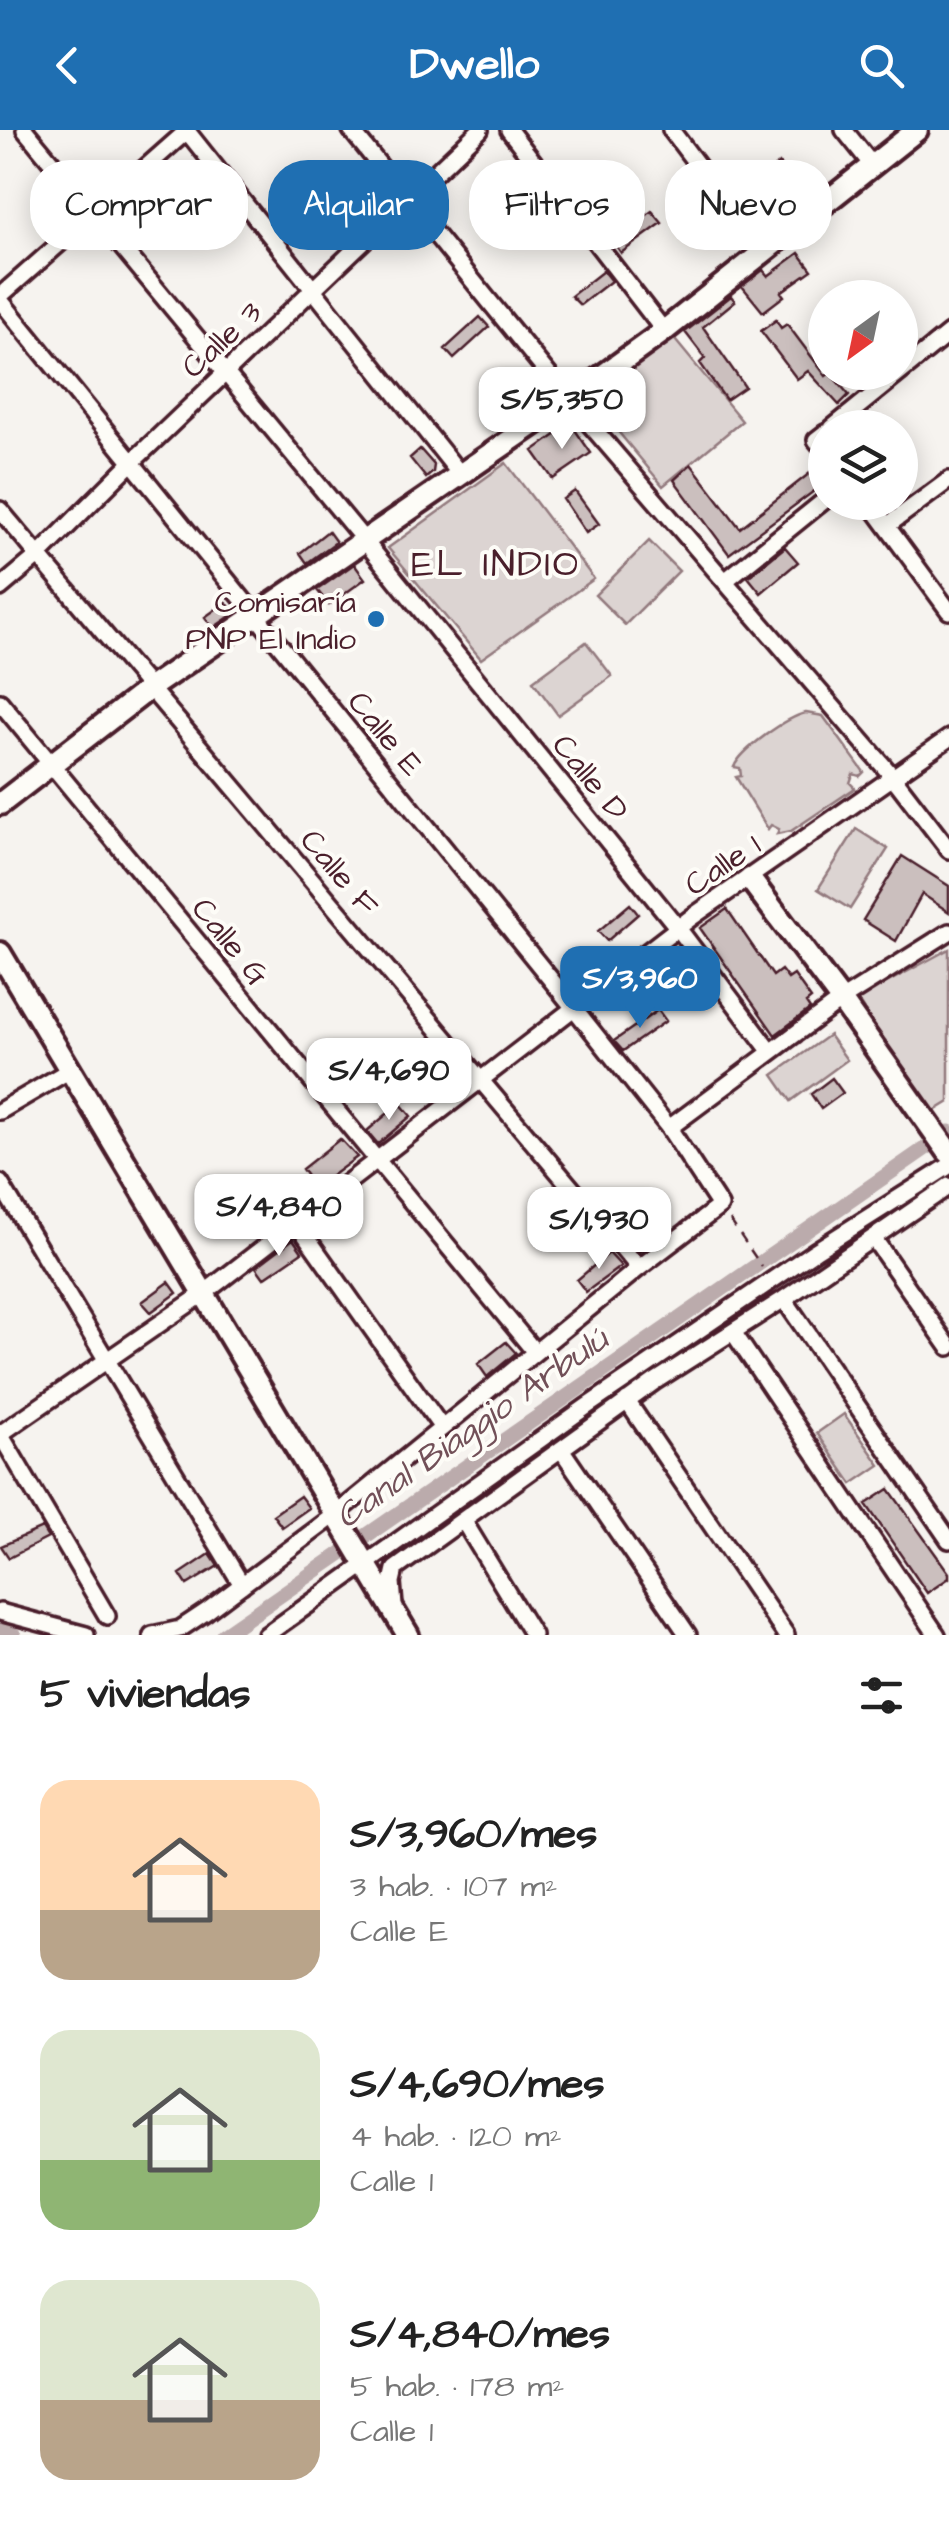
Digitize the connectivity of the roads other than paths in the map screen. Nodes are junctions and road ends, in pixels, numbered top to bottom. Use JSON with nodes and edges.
{"nodes":[{"id":1,"x":25,"y":130,"type":"edge"},
{"id":2,"x":187,"y":130,"type":"edge"},
{"id":3,"x":351,"y":130,"type":"edge"},
{"id":4,"x":480,"y":130,"type":"edge"},
{"id":5,"x":510,"y":130,"type":"edge"},
{"id":6,"x":671,"y":130,"type":"edge"},
{"id":7,"x":844,"y":130,"type":"edge"},
{"id":8,"x":918,"y":130,"type":"edge"},
{"id":9,"x":50,"y":160,"type":"edge"},
{"id":10,"x":153,"y":160,"type":"edge"},
{"id":11,"x":375,"y":160,"type":"edge"},
{"id":12,"x":449,"y":160,"type":"edge"},
{"id":13,"x":872,"y":166,"type":"junction"},
{"id":14,"x":52,"y":250,"type":"edge"},
{"id":15,"x":125,"y":250,"type":"edge"},
{"id":16,"x":354,"y":250,"type":"edge"},
{"id":17,"x":448,"y":250,"type":"edge"},
{"id":18,"x":763,"y":252,"type":"junction"},
{"id":19,"x":314,"y":288,"type":"junction"},
{"id":20,"x":0,"y":298,"type":"edge"},
{"id":21,"x":664,"y":331,"type":"junction"},
{"id":22,"x":949,"y":333,"type":"edge"},
{"id":23,"x":224,"y":372,"type":"junction"},
{"id":24,"x":569,"y":400,"type":"junction"},
{"id":25,"x":854,"y":410,"type":"edge"},
{"id":26,"x":132,"y":462,"type":"junction"},
{"id":27,"x":460,"y":474,"type":"junction"},
{"id":28,"x":949,"y":480,"type":"edge"},
{"id":29,"x":0,"y":510,"type":"edge"},
{"id":30,"x":808,"y":514,"type":"edge"},
{"id":31,"x":884,"y":520,"type":"edge"},
{"id":32,"x":888,"y":525,"type":"junction"},
{"id":33,"x":364,"y":540,"type":"junction"},
{"id":34,"x":38,"y":556,"type":"junction"},
{"id":35,"x":725,"y":582,"type":"junction"},
{"id":36,"x":0,"y":588,"type":"edge"},
{"id":37,"x":949,"y":611,"type":"edge"},
{"id":38,"x":255,"y":615,"type":"junction"},
{"id":39,"x":150,"y":688,"type":"junction"},
{"id":40,"x":0,"y":702,"type":"edge"},
{"id":41,"x":949,"y":738,"type":"edge"},
{"id":42,"x":52,"y":765,"type":"junction"},
{"id":43,"x":893,"y":777,"type":"junction"},
{"id":44,"x":0,"y":804,"type":"edge"},
{"id":45,"x":949,"y":850,"type":"edge"},
{"id":46,"x":750,"y":880,"type":"junction"},
{"id":47,"x":678,"y":928,"type":"junction"},
{"id":48,"x":949,"y":932,"type":"edge"},
{"id":49,"x":0,"y":953,"type":"edge"},
{"id":50,"x":841,"y":1000,"type":"junction"},
{"id":51,"x":574,"y":1008,"type":"junction"},
{"id":52,"x":771,"y":1052,"type":"junction"},
{"id":53,"x":70,"y":1070,"type":"junction"},
{"id":54,"x":480,"y":1080,"type":"junction"},
{"id":55,"x":0,"y":1111,"type":"edge"},
{"id":56,"x":669,"y":1128,"type":"junction"},
{"id":57,"x":949,"y":1153,"type":"edge"},
{"id":58,"x":376,"y":1161,"type":"junction"},
{"id":59,"x":949,"y":1166,"type":"edge"},
{"id":60,"x":0,"y":1184,"type":"edge"},
{"id":61,"x":949,"y":1186,"type":"edge"},
{"id":62,"x":296,"y":1222,"type":"junction"},
{"id":63,"x":874,"y":1238,"type":"junction"},
{"id":64,"x":639,"y":1268,"type":"junction"},
{"id":65,"x":203,"y":1294,"type":"junction"},
{"id":66,"x":784,"y":1299,"type":"junction"},
{"id":67,"x":733,"y":1332,"type":"junction"},
{"id":68,"x":949,"y":1348,"type":"edge"},
{"id":69,"x":535,"y":1352,"type":"junction"},
{"id":70,"x":108,"y":1360,"type":"junction"},
{"id":71,"x":627,"y":1401,"type":"junction"},
{"id":72,"x":442,"y":1428,"type":"junction"},
{"id":73,"x":0,"y":1434,"type":"edge"},
{"id":74,"x":561,"y":1449,"type":"junction"},
{"id":75,"x":338,"y":1519,"type":"junction"},
{"id":76,"x":463,"y":1520,"type":"junction"},
{"id":77,"x":949,"y":1540,"type":"edge"},
{"id":78,"x":361,"y":1558,"type":"junction"},
{"id":79,"x":242,"y":1585,"type":"junction"},
{"id":80,"x":0,"y":1612,"type":"edge"},
{"id":81,"x":394,"y":1612,"type":"junction"},
{"id":82,"x":107,"y":1616,"type":"dead end"},
{"id":83,"x":86,"y":1635,"type":"edge"},
{"id":84,"x":152,"y":1635,"type":"edge"},
{"id":85,"x":266,"y":1635,"type":"edge"},
{"id":86,"x":408,"y":1635,"type":"edge"},
{"id":87,"x":533,"y":1635,"type":"edge"},
{"id":88,"x":688,"y":1635,"type":"edge"},
{"id":89,"x":786,"y":1635,"type":"edge"},
{"id":90,"x":937,"y":1635,"type":"edge"}],
"edges":[{"from":1,"to":9,"type":"street","name":"Calle D"},
{"from":2,"to":10,"type":"street"},
{"from":2,"to":19,"type":"street"},
{"from":3,"to":11,"type":"street"},
{"from":4,"to":12,"type":"street","name":"Calle 3"},
{"from":5,"to":21,"type":"street"},
{"from":6,"to":18,"type":"street"},
{"from":7,"to":13,"type":"street"},
{"from":8,"to":13,"type":"street"},
{"from":13,"to":18,"type":"street"},
{"from":14,"to":20,"type":"street"},
{"from":15,"to":23,"type":"street","name":"Calle D"},
{"from":16,"to":19,"type":"street","name":"Calle 3"},
{"from":17,"to":24,"type":"street"},
{"from":18,"to":21,"type":"street"},
{"from":19,"to":23,"type":"street","name":"Calle 3"},
{"from":19,"to":27,"type":"street"},
{"from":20,"to":26,"type":"street","name":"Calle E"},
{"from":21,"to":24,"type":"street"},
{"from":22,"to":25,"type":"street"},
{"from":23,"to":26,"type":"street","name":"Calle 3"},
{"from":23,"to":33,"type":"street","name":"Calle D"},
{"from":24,"to":27,"type":"street"},
{"from":24,"to":35,"type":"street"},
{"from":26,"to":34,"type":"street","name":"Calle 3"},
{"from":26,"to":38,"type":"street","name":"Calle E"},
{"from":27,"to":33,"type":"street"},
{"from":28,"to":32,"type":"street"},
{"from":29,"to":34,"type":"street","name":"Calle F"},
{"from":30,"to":35,"type":"street"},
{"from":31,"to":32,"type":"street"},
{"from":32,"to":37,"type":"street"},
{"from":33,"to":38,"type":"street"},
{"from":33,"to":47,"type":"street","name":"Calle D"},
{"from":34,"to":36,"type":"street","name":"Calle 3"},
{"from":34,"to":39,"type":"street","name":"Calle F"},
{"from":35,"to":43,"type":"street"},
{"from":38,"to":39,"type":"street"},
{"from":38,"to":51,"type":"street","name":"Calle E"},
{"from":39,"to":42,"type":"street"},
{"from":39,"to":54,"type":"street","name":"Calle F"},
{"from":40,"to":42,"type":"street","name":"Calle G"},
{"from":41,"to":43,"type":"street","name":"Calle 1"},
{"from":42,"to":44,"type":"street"},
{"from":42,"to":58,"type":"street","name":"Calle G"},
{"from":43,"to":45,"type":"street"},
{"from":43,"to":46,"type":"street","name":"Calle 1"},
{"from":46,"to":47,"type":"street","name":"Calle 1"},
{"from":46,"to":50,"type":"street"},
{"from":47,"to":51,"type":"street","name":"Calle 1"},
{"from":47,"to":52,"type":"street","name":"Calle D"},
{"from":48,"to":50,"type":"street"},
{"from":49,"to":53,"type":"street"},
{"from":50,"to":52,"type":"street"},
{"from":50,"to":57,"type":"street"},
{"from":51,"to":54,"type":"street","name":"Calle 1"},
{"from":51,"to":56,"type":"street","name":"Calle E"},
{"from":52,"to":56,"type":"street"},
{"from":53,"to":55,"type":"street"},
{"from":53,"to":65,"type":"street"},
{"from":54,"to":58,"type":"street","name":"Calle 1"},
{"from":54,"to":64,"type":"street","name":"Calle F"},
{"from":56,"to":64,"type":"street","name":"Calle E"},
{"from":58,"to":62,"type":"street","name":"Calle 1"},
{"from":58,"to":69,"type":"street","name":"Calle G"},
{"from":59,"to":78,"type":"street"},
{"from":60,"to":70,"type":"street"},
{"from":61,"to":63,"type":"street"},
{"from":62,"to":65,"type":"street","name":"Calle 1"},
{"from":62,"to":72,"type":"street"},
{"from":63,"to":66,"type":"street"},
{"from":63,"to":68,"type":"street"},
{"from":64,"to":69,"type":"street"},
{"from":65,"to":70,"type":"street","name":"Calle 1"},
{"from":65,"to":75,"type":"street"},
{"from":66,"to":67,"type":"street"},
{"from":66,"to":77,"type":"street"},
{"from":67,"to":71,"type":"street"},
{"from":67,"to":90,"type":"street"},
{"from":69,"to":72,"type":"street"},
{"from":70,"to":73,"type":"street","name":"Calle 1"},
{"from":70,"to":79,"type":"street"},
{"from":71,"to":74,"type":"street"},
{"from":71,"to":89,"type":"street"},
{"from":72,"to":75,"type":"street"},
{"from":73,"to":82,"type":"street"},
{"from":74,"to":76,"type":"street"},
{"from":74,"to":88,"type":"street"},
{"from":75,"to":78,"type":"street"},
{"from":75,"to":79,"type":"street"},
{"from":76,"to":81,"type":"street"},
{"from":76,"to":87,"type":"street"},
{"from":78,"to":81,"type":"street"},
{"from":78,"to":85,"type":"street"},
{"from":79,"to":84,"type":"street"},
{"from":80,"to":83,"type":"street"},
{"from":81,"to":86,"type":"street"}]}
